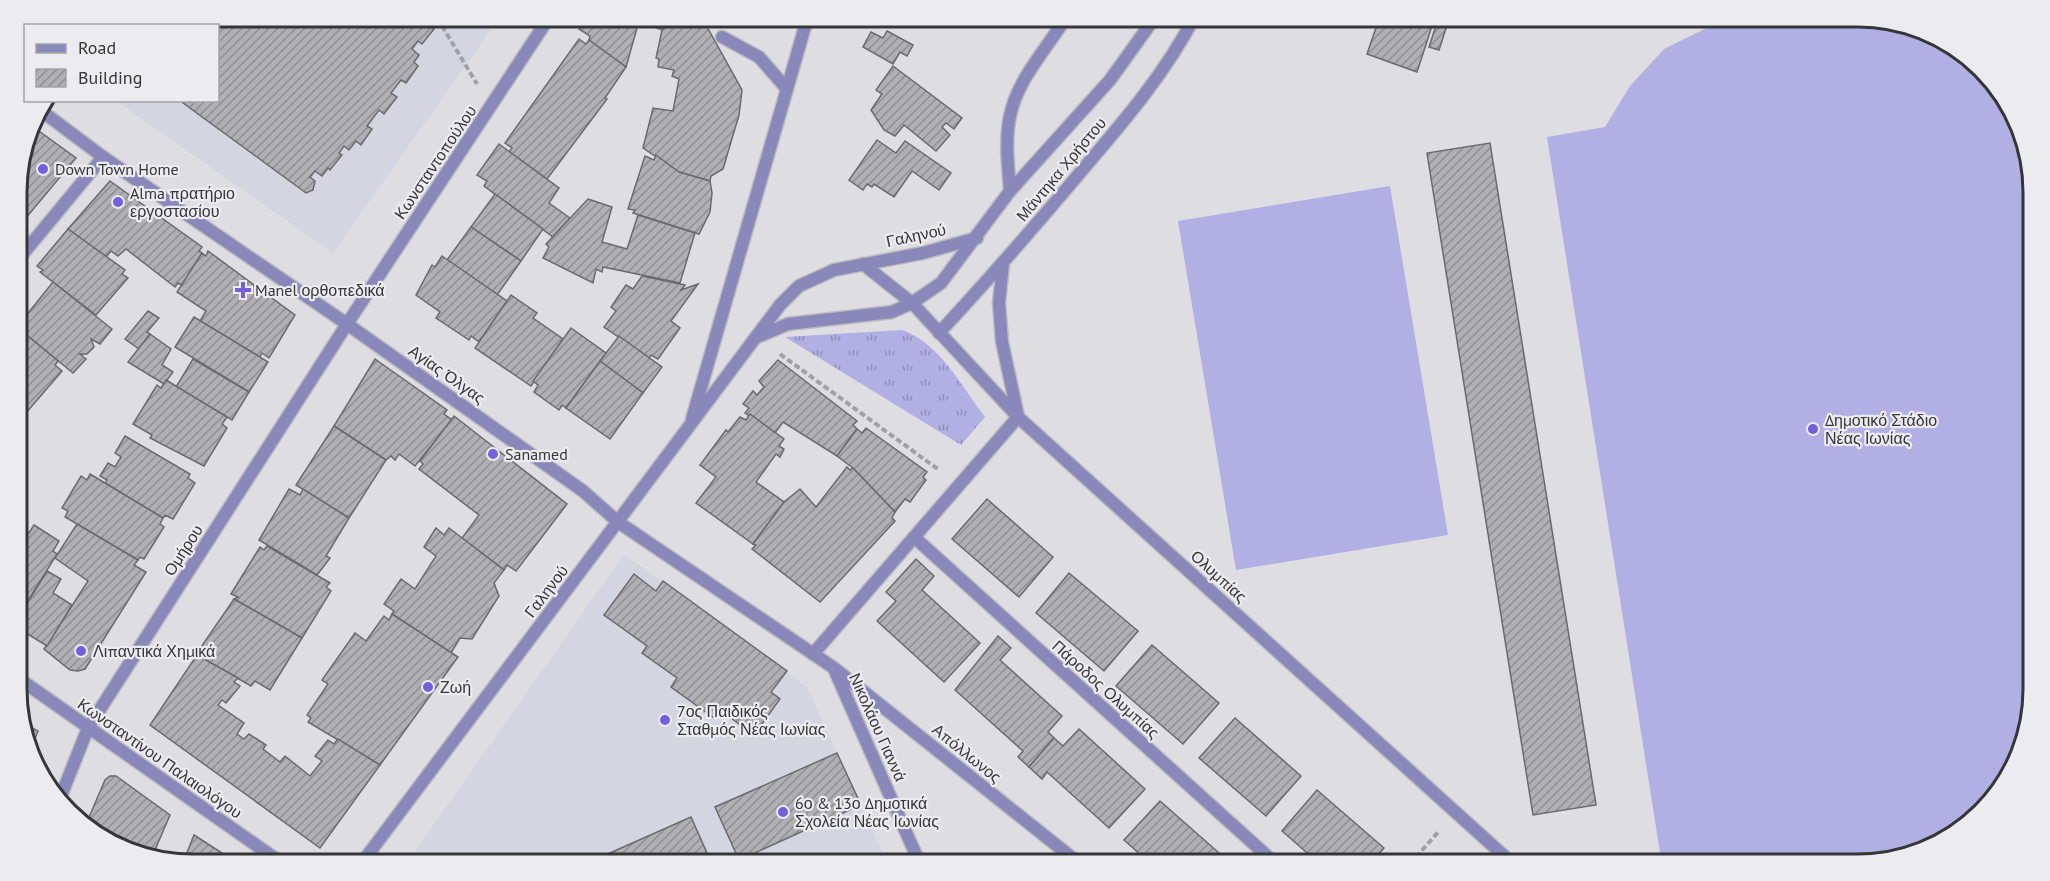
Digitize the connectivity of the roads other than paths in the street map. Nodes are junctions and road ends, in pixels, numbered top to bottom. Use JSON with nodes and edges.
{"nodes":[{"id":1,"x":543,"y":27,"type":"edge"},
{"id":2,"x":805,"y":27,"type":"edge"},
{"id":3,"x":1060,"y":27,"type":"edge"},
{"id":4,"x":1148,"y":27,"type":"edge"},
{"id":5,"x":1190,"y":27,"type":"edge"},
{"id":6,"x":722,"y":37,"type":"dead end"},
{"id":7,"x":787,"y":89,"type":"junction"},
{"id":8,"x":46,"y":115,"type":"edge"},
{"id":9,"x":103,"y":157,"type":"junction"},
{"id":10,"x":1010,"y":191,"type":"junction"},
{"id":11,"x":976,"y":238,"type":"junction"},
{"id":12,"x":27,"y":249,"type":"edge"},
{"id":13,"x":863,"y":264,"type":"junction"},
{"id":14,"x":1003,"y":264,"type":"junction"},
{"id":15,"x":912,"y":303,"type":"junction"},
{"id":16,"x":347,"y":324,"type":"junction"},
{"id":17,"x":939,"y":333,"type":"junction"},
{"id":18,"x":756,"y":337,"type":"junction"},
{"id":19,"x":1018,"y":417,"type":"junction"},
{"id":20,"x":690,"y":426,"type":"junction"},
{"id":21,"x":618,"y":522,"type":"junction"},
{"id":22,"x":914,"y":537,"type":"junction"},
{"id":23,"x":813,"y":654,"type":"junction"},
{"id":24,"x":834,"y":668,"type":"junction"},
{"id":25,"x":27,"y":684,"type":"edge"},
{"id":26,"x":88,"y":728,"type":"junction"},
{"id":27,"x":63,"y":792,"type":"edge"},
{"id":28,"x":269,"y":854,"type":"edge"},
{"id":29,"x":369,"y":854,"type":"edge"},
{"id":30,"x":916,"y":854,"type":"edge"},
{"id":31,"x":1067,"y":854,"type":"edge"},
{"id":32,"x":1265,"y":854,"type":"edge"},
{"id":33,"x":1501,"y":854,"type":"edge"}],
"edges":[{"from":1,"to":16,"type":"street","name":"Κωνσταντοπούλου"},
{"from":2,"to":7,"type":"street"},
{"from":3,"to":10,"type":"street"},
{"from":4,"to":10,"type":"street","name":"Μάντηκα Χρήστου"},
{"from":5,"to":14,"type":"street","name":"Μάντηκα Χρήστου"},
{"from":6,"to":7,"type":"street"},
{"from":7,"to":20,"type":"street"},
{"from":8,"to":9,"type":"street","name":"Αγίας Όλγας"},
{"from":9,"to":12,"type":"street"},
{"from":9,"to":16,"type":"street","name":"Αγίας Όλγας"},
{"from":10,"to":11,"type":"street","name":"Μάντηκα Χρήστου"},
{"from":11,"to":13,"type":"street","name":"Γαληνού"},
{"from":11,"to":15,"type":"street","name":"Μάντηκα Χρήστου"},
{"from":13,"to":15,"type":"street"},
{"from":13,"to":18,"type":"street","name":"Γαληνού"},
{"from":14,"to":17,"type":"street","name":"Μάντηκα Χρήστου"},
{"from":14,"to":19,"type":"street"},
{"from":15,"to":17,"type":"street","name":"Ολυμπίας"},
{"from":15,"to":18,"type":"street"},
{"from":16,"to":21,"type":"street","name":"Αγίας Όλγας"},
{"from":16,"to":26,"type":"street","name":"Ομήρου"},
{"from":17,"to":19,"type":"street","name":"Ολυμπίας"},
{"from":18,"to":20,"type":"street","name":"Γαληνού"},
{"from":19,"to":22,"type":"street"},
{"from":19,"to":33,"type":"street","name":"Ολυμπίας"},
{"from":20,"to":21,"type":"street","name":"Γαληνού"},
{"from":21,"to":23,"type":"street","name":"Αγίας Όλγας"},
{"from":21,"to":29,"type":"street","name":"Γαληνού"},
{"from":22,"to":23,"type":"street"},
{"from":22,"to":32,"type":"street","name":"Πάροδος Ολυμπίας"},
{"from":23,"to":24,"type":"street","name":"Αγίας Όλγας"},
{"from":24,"to":30,"type":"street","name":"Νικολάου Γιαννά"},
{"from":24,"to":31,"type":"street","name":"Απόλλωνος"},
{"from":25,"to":26,"type":"street","name":"Κωνσταντίνου Παλαιολόγου"},
{"from":26,"to":27,"type":"street","name":"Ομήρου"},
{"from":26,"to":28,"type":"street","name":"Κωνσταντίνου Παλαιολόγου"}]}
